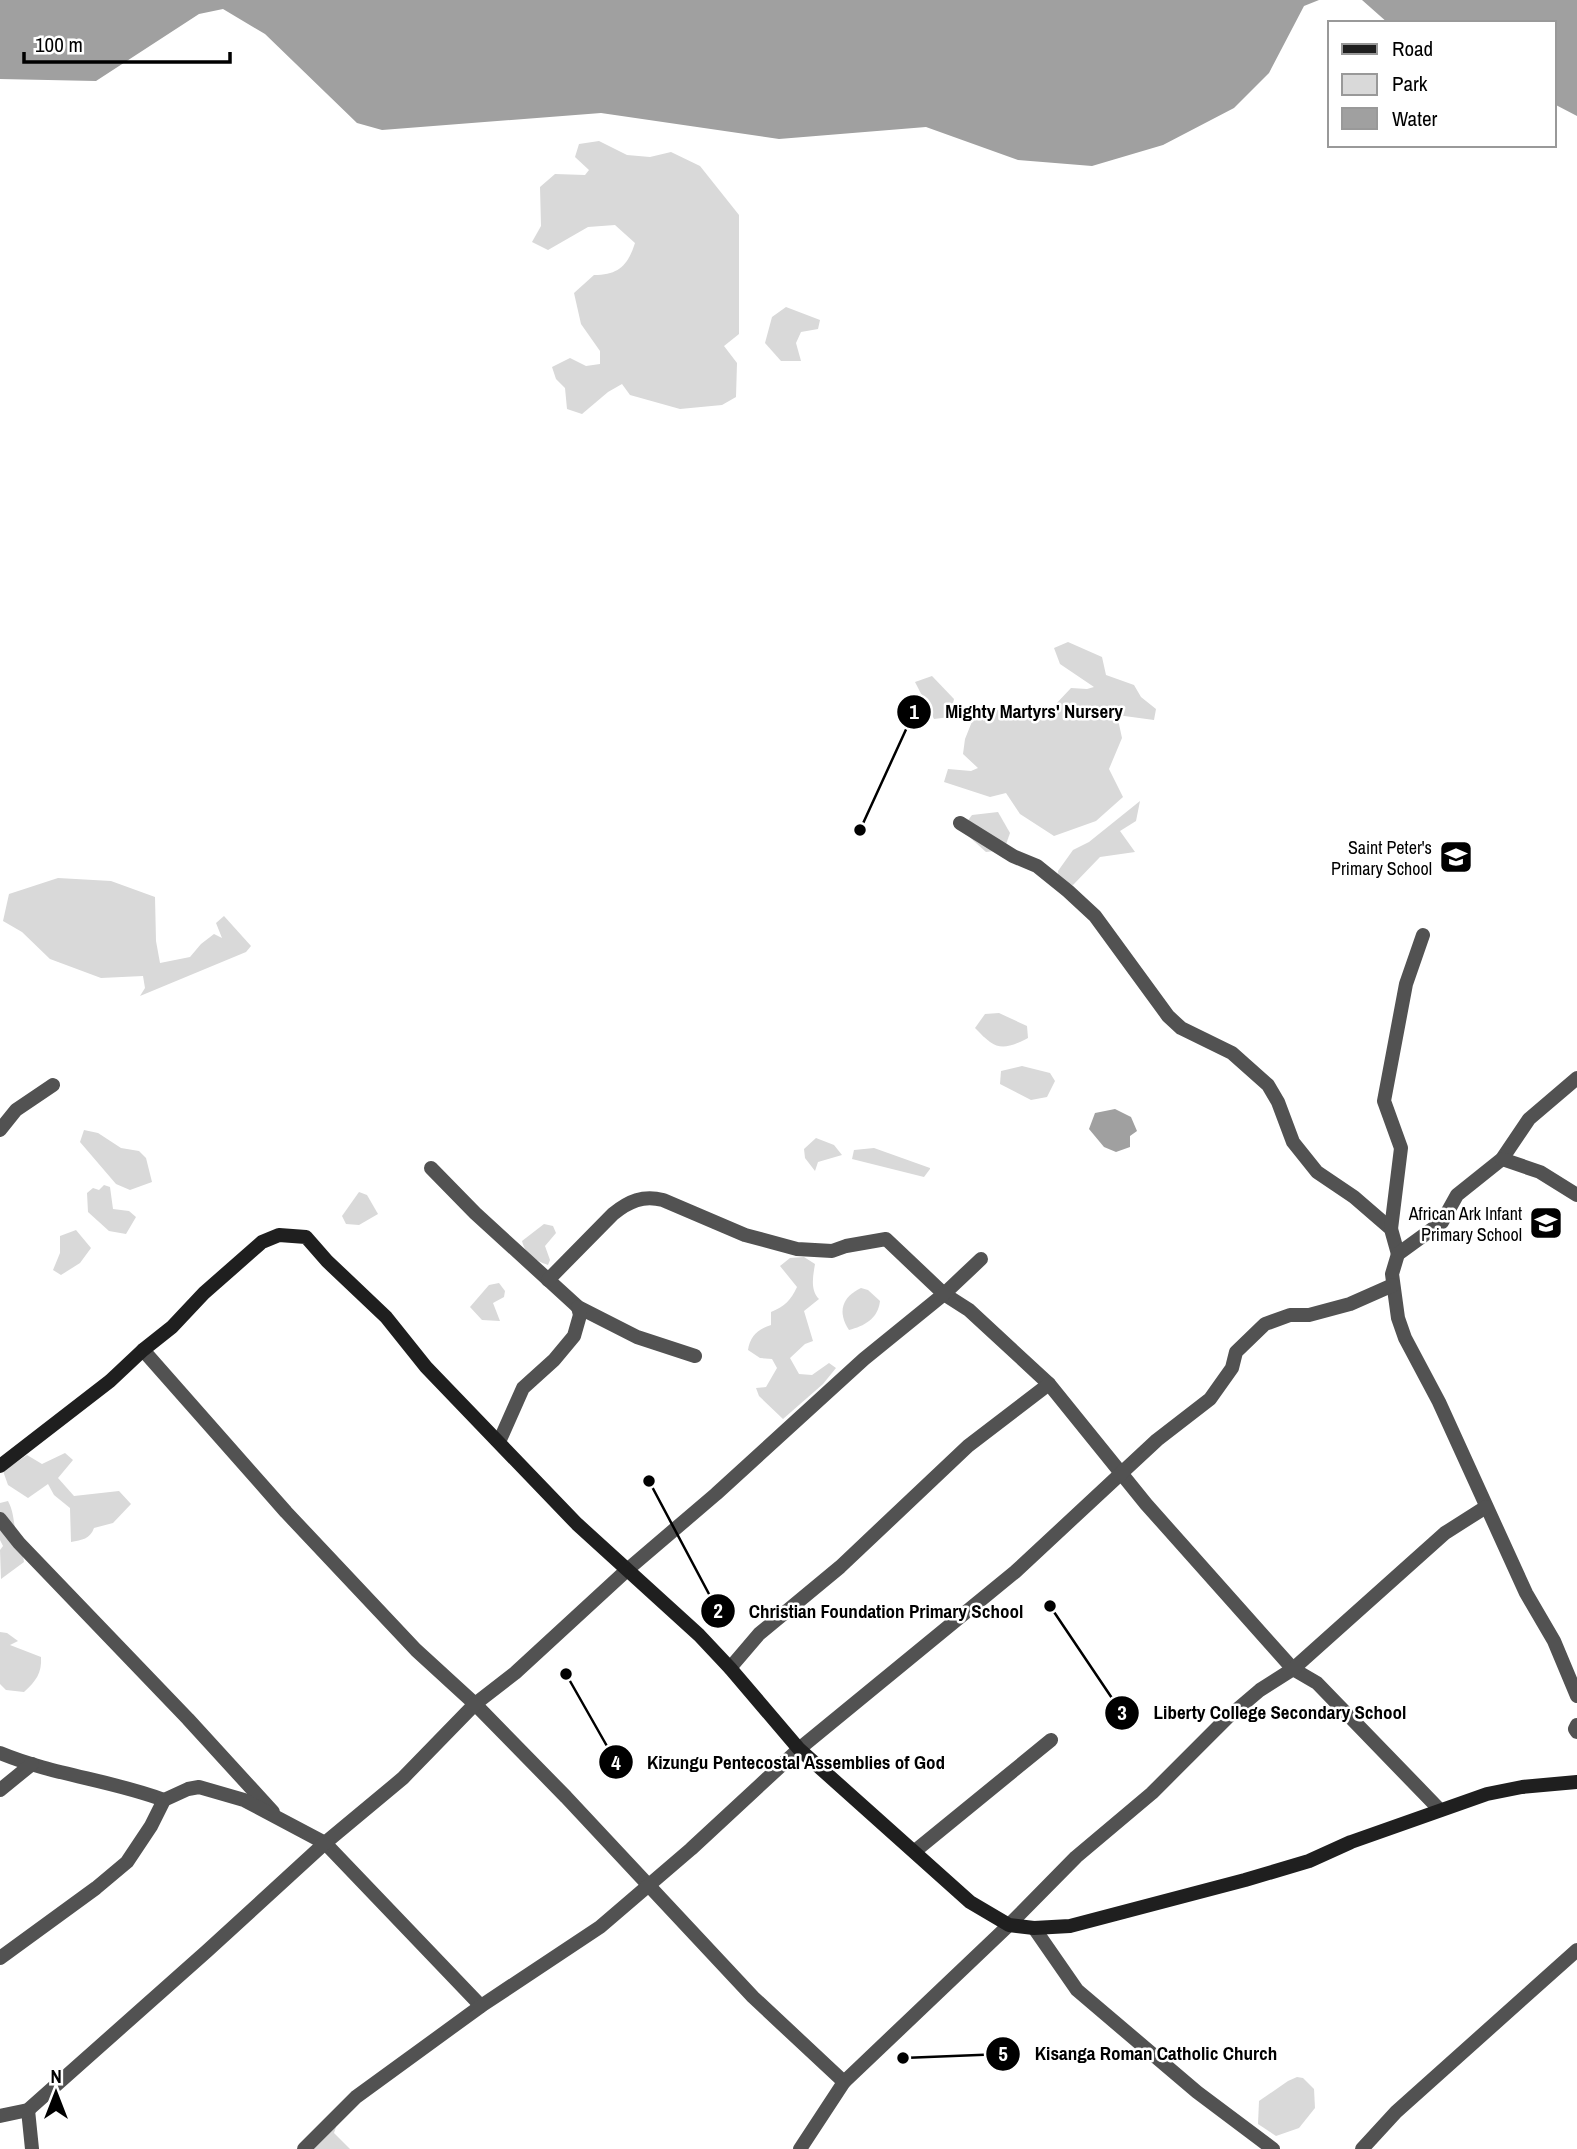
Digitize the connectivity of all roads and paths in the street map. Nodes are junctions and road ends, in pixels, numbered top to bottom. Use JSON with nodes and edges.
{"nodes":[{"id":1,"x":960,"y":822,"type":"dead end"},
{"id":2,"x":1423,"y":934,"type":"dead end"},
{"id":3,"x":1577,"y":1078,"type":"edge"},
{"id":4,"x":53,"y":1085,"type":"dead end"},
{"id":5,"x":0,"y":1130,"type":"edge"},
{"id":6,"x":1502,"y":1159,"type":"junction"},
{"id":7,"x":432,"y":1168,"type":"dead end"},
{"id":8,"x":1577,"y":1195,"type":"edge"},
{"id":9,"x":1391,"y":1229,"type":"junction"},
{"id":10,"x":1398,"y":1254,"type":"junction"},
{"id":11,"x":981,"y":1259,"type":"dead end"},
{"id":12,"x":548,"y":1280,"type":"junction"},
{"id":13,"x":1392,"y":1285,"type":"junction"},
{"id":14,"x":944,"y":1294,"type":"junction"},
{"id":15,"x":579,"y":1307,"type":"junction"},
{"id":16,"x":143,"y":1350,"type":"junction"},
{"id":17,"x":695,"y":1356,"type":"dead end"},
{"id":18,"x":1049,"y":1384,"type":"junction"},
{"id":19,"x":499,"y":1442,"type":"junction"},
{"id":20,"x":0,"y":1466,"type":"edge"},
{"id":21,"x":1123,"y":1475,"type":"junction"},
{"id":22,"x":1486,"y":1507,"type":"junction"},
{"id":23,"x":0,"y":1519,"type":"edge"},
{"id":24,"x":627,"y":1570,"type":"junction"},
{"id":25,"x":730,"y":1668,"type":"junction"},
{"id":26,"x":1293,"y":1669,"type":"junction"},
{"id":27,"x":1577,"y":1696,"type":"edge"},
{"id":28,"x":475,"y":1704,"type":"junction"},
{"id":29,"x":1577,"y":1725,"type":"edge"},
{"id":30,"x":1577,"y":1732,"type":"edge"},
{"id":31,"x":1051,"y":1740,"type":"dead end"},
{"id":32,"x":799,"y":1749,"type":"junction"},
{"id":33,"x":0,"y":1753,"type":"edge"},
{"id":34,"x":32,"y":1764,"type":"junction"},
{"id":35,"x":1577,"y":1782,"type":"edge"},
{"id":36,"x":0,"y":1790,"type":"edge"},
{"id":37,"x":164,"y":1800,"type":"junction"},
{"id":38,"x":1440,"y":1810,"type":"junction"},
{"id":39,"x":276,"y":1815,"type":"junction"},
{"id":40,"x":325,"y":1843,"type":"junction"},
{"id":41,"x":915,"y":1851,"type":"junction"},
{"id":42,"x":650,"y":1884,"type":"junction"},
{"id":43,"x":1009,"y":1925,"type":"junction"},
{"id":44,"x":1034,"y":1928,"type":"junction"},
{"id":45,"x":1577,"y":1951,"type":"edge"},
{"id":46,"x":0,"y":1958,"type":"edge"},
{"id":47,"x":481,"y":2006,"type":"junction"},
{"id":48,"x":844,"y":2082,"type":"junction"},
{"id":49,"x":28,"y":2110,"type":"junction"},
{"id":50,"x":0,"y":2116,"type":"edge"},
{"id":51,"x":804,"y":2147,"type":"edge"},
{"id":52,"x":32,"y":2149,"type":"edge"},
{"id":53,"x":304,"y":2149,"type":"edge"},
{"id":54,"x":1273,"y":2149,"type":"edge"},
{"id":55,"x":1362,"y":2149,"type":"edge"}],
"edges":[{"from":1,"to":9,"type":"street"},
{"from":2,"to":9,"type":"street"},
{"from":3,"to":6,"type":"street"},
{"from":4,"to":5,"type":"street"},
{"from":6,"to":8,"type":"street"},
{"from":6,"to":10,"type":"street"},
{"from":7,"to":12,"type":"street"},
{"from":9,"to":10,"type":"street"},
{"from":10,"to":13,"type":"street"},
{"from":11,"to":14,"type":"street"},
{"from":12,"to":14,"type":"street"},
{"from":12,"to":15,"type":"street"},
{"from":13,"to":21,"type":"street"},
{"from":13,"to":22,"type":"street"},
{"from":14,"to":18,"type":"street"},
{"from":14,"to":24,"type":"street"},
{"from":15,"to":17,"type":"street"},
{"from":15,"to":19,"type":"street"},
{"from":16,"to":19,"type":"street"},
{"from":16,"to":20,"type":"street"},
{"from":16,"to":28,"type":"street"},
{"from":18,"to":21,"type":"street"},
{"from":18,"to":25,"type":"street"},
{"from":19,"to":24,"type":"street"},
{"from":21,"to":26,"type":"street"},
{"from":21,"to":32,"type":"street"},
{"from":22,"to":26,"type":"street"},
{"from":22,"to":27,"type":"street"},
{"from":23,"to":39,"type":"street"},
{"from":24,"to":25,"type":"street"},
{"from":24,"to":28,"type":"street"},
{"from":25,"to":32,"type":"street"},
{"from":26,"to":38,"type":"street"},
{"from":26,"to":43,"type":"street"},
{"from":28,"to":40,"type":"street"},
{"from":28,"to":42,"type":"street"},
{"from":29,"to":30,"type":"street"},
{"from":31,"to":41,"type":"street"},
{"from":32,"to":41,"type":"street"},
{"from":32,"to":42,"type":"street"},
{"from":33,"to":34,"type":"street"},
{"from":34,"to":36,"type":"street"},
{"from":34,"to":37,"type":"street"},
{"from":35,"to":38,"type":"street"},
{"from":37,"to":39,"type":"street"},
{"from":37,"to":46,"type":"street"},
{"from":38,"to":44,"type":"street"},
{"from":39,"to":40,"type":"street"},
{"from":40,"to":47,"type":"street"},
{"from":40,"to":49,"type":"street"},
{"from":41,"to":43,"type":"street"},
{"from":42,"to":47,"type":"street"},
{"from":42,"to":48,"type":"street"},
{"from":43,"to":44,"type":"street"},
{"from":43,"to":48,"type":"street"},
{"from":44,"to":54,"type":"street"},
{"from":45,"to":55,"type":"street"},
{"from":47,"to":53,"type":"street"},
{"from":48,"to":51,"type":"street"},
{"from":49,"to":50,"type":"street"},
{"from":49,"to":52,"type":"street"}]}
